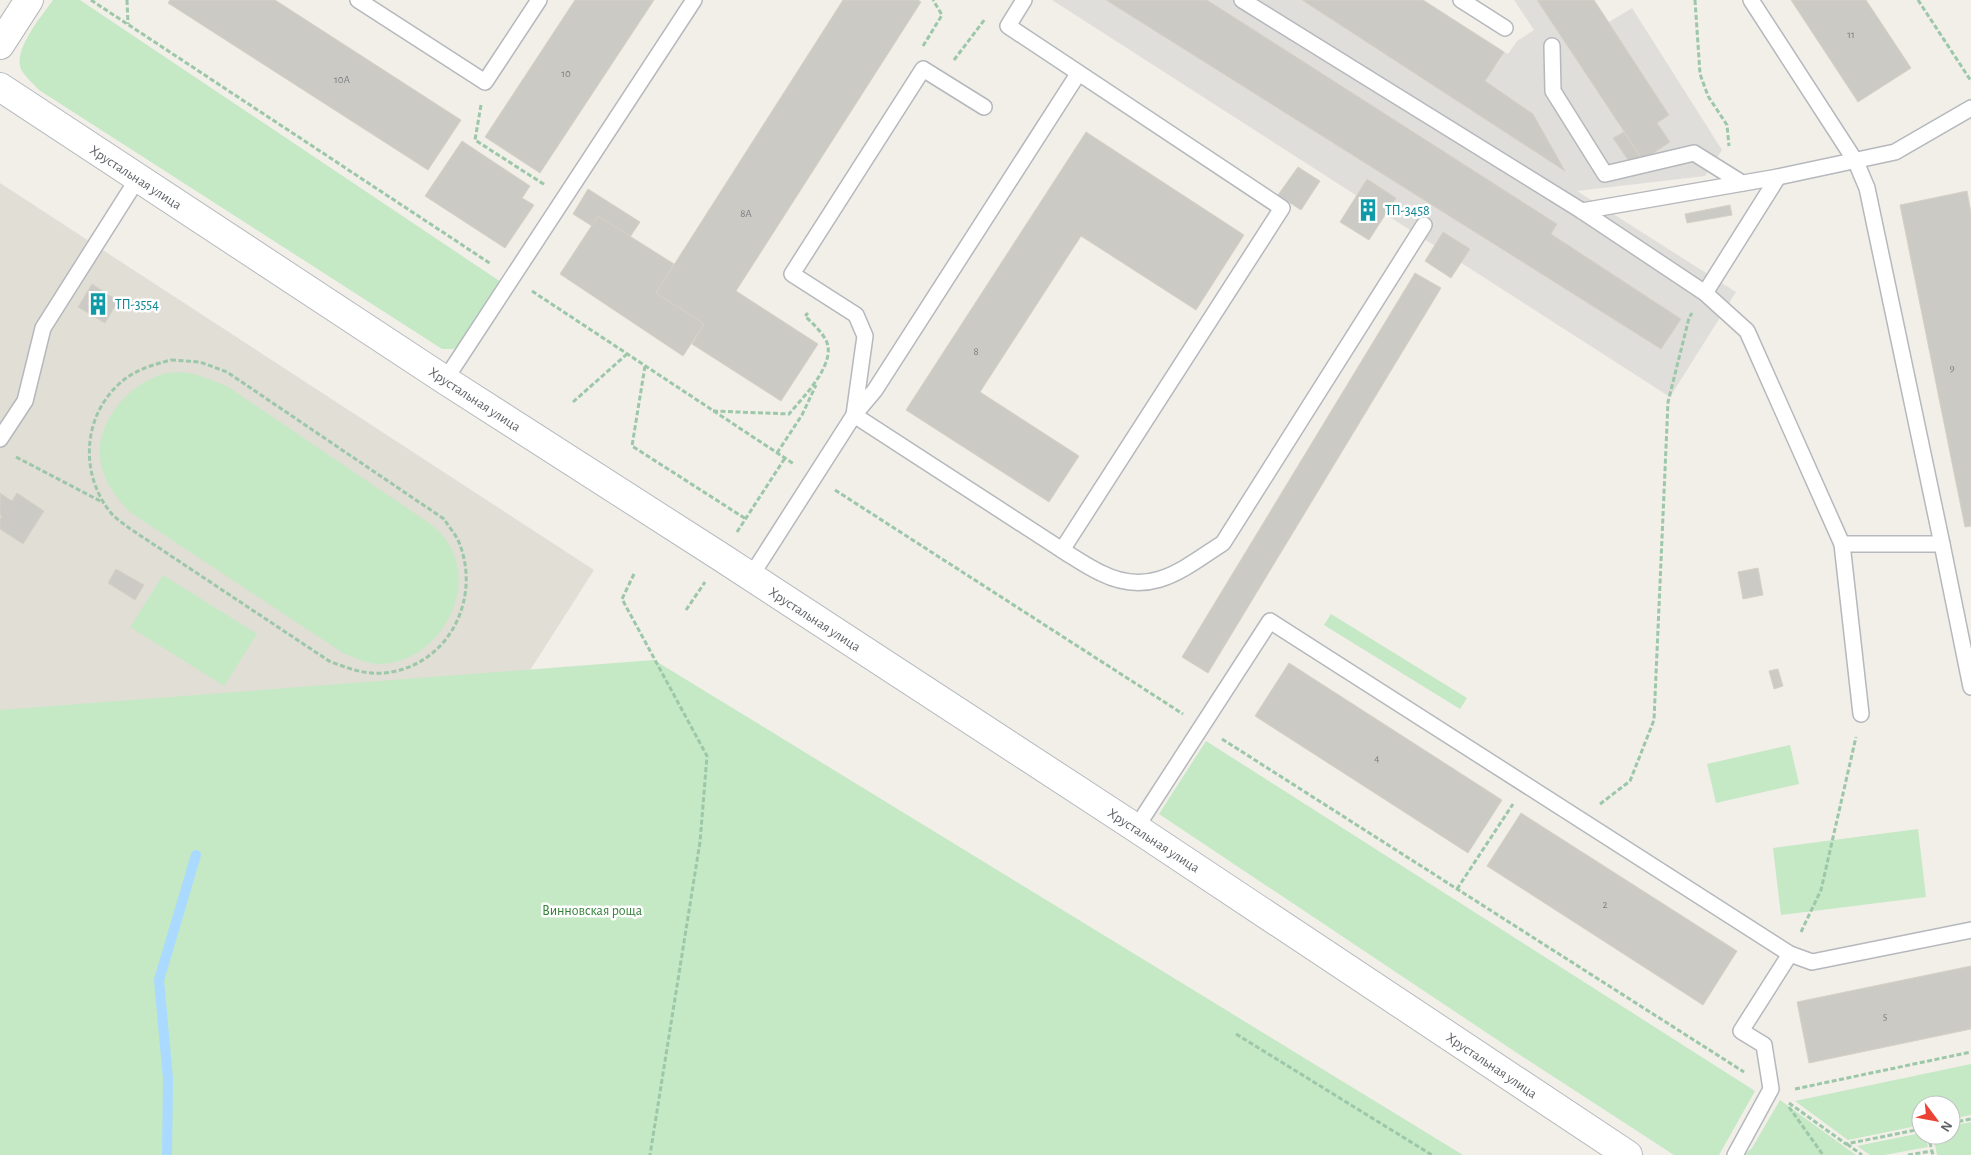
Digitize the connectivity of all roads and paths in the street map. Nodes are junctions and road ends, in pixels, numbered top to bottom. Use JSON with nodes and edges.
{"nodes":[{"id":1,"x":29,"y":0,"type":"edge"},
{"id":2,"x":92,"y":0,"type":"edge"},
{"id":3,"x":127,"y":0,"type":"edge"},
{"id":4,"x":358,"y":0,"type":"edge"},
{"id":5,"x":539,"y":0,"type":"edge"},
{"id":6,"x":694,"y":0,"type":"edge"},
{"id":7,"x":1024,"y":0,"type":"edge"},
{"id":8,"x":1242,"y":0,"type":"edge"},
{"id":9,"x":1461,"y":0,"type":"edge"},
{"id":10,"x":1695,"y":0,"type":"edge"},
{"id":11,"x":1751,"y":0,"type":"edge"},
{"id":12,"x":1918,"y":0,"type":"edge"},
{"id":13,"x":1483,"y":6,"type":"edge"},
{"id":14,"x":128,"y":24,"type":"junction"},
{"id":15,"x":1505,"y":28,"type":"dead end"},
{"id":16,"x":0,"y":44,"type":"edge"},
{"id":17,"x":1552,"y":46,"type":"dead end"},
{"id":18,"x":1078,"y":74,"type":"junction"},
{"id":19,"x":1971,"y":81,"type":"edge"},
{"id":20,"x":485,"y":82,"type":"junction"},
{"id":21,"x":0,"y":87,"type":"edge"},
{"id":22,"x":984,"y":107,"type":"dead end"},
{"id":23,"x":1971,"y":108,"type":"edge"},
{"id":24,"x":1856,"y":162,"type":"junction"},
{"id":25,"x":1720,"y":170,"type":"junction"},
{"id":26,"x":138,"y":178,"type":"junction"},
{"id":27,"x":1778,"y":178,"type":"junction"},
{"id":28,"x":1742,"y":183,"type":"junction"},
{"id":29,"x":564,"y":197,"type":"junction"},
{"id":30,"x":1582,"y":211,"type":"junction"},
{"id":31,"x":1424,"y":225,"type":"dead end"},
{"id":32,"x":512,"y":278,"type":"junction"},
{"id":33,"x":1706,"y":293,"type":"junction"},
{"id":34,"x":805,"y":316,"type":"dead end"},
{"id":35,"x":627,"y":354,"type":"junction"},
{"id":36,"x":645,"y":366,"type":"junction"},
{"id":37,"x":445,"y":380,"type":"junction"},
{"id":38,"x":818,"y":380,"type":"junction"},
{"id":39,"x":574,"y":402,"type":"dead end"},
{"id":40,"x":713,"y":411,"type":"junction"},
{"id":41,"x":854,"y":415,"type":"junction"},
{"id":42,"x":0,"y":440,"type":"edge"},
{"id":43,"x":777,"y":453,"type":"junction"},
{"id":44,"x":9,"y":454,"type":"dead end"},
{"id":45,"x":785,"y":458,"type":"junction"},
{"id":46,"x":814,"y":477,"type":"junction"},
{"id":47,"x":104,"y":503,"type":"junction"},
{"id":48,"x":746,"y":518,"type":"junction"},
{"id":49,"x":733,"y":538,"type":"dead end"},
{"id":50,"x":1842,"y":544,"type":"junction"},
{"id":51,"x":1942,"y":544,"type":"junction"},
{"id":52,"x":1062,"y":550,"type":"junction"},
{"id":53,"x":634,"y":574,"type":"dead end"},
{"id":54,"x":750,"y":576,"type":"junction"},
{"id":55,"x":705,"y":580,"type":"dead end"},
{"id":56,"x":686,"y":610,"type":"dead end"},
{"id":57,"x":1971,"y":687,"type":"edge"},
{"id":58,"x":1861,"y":714,"type":"joint"},
{"id":59,"x":1202,"y":726,"type":"junction"},
{"id":60,"x":1525,"y":784,"type":"junction"},
{"id":61,"x":1579,"y":819,"type":"junction"},
{"id":62,"x":1136,"y":828,"type":"junction"},
{"id":63,"x":1457,"y":889,"type":"junction"},
{"id":64,"x":1971,"y":930,"type":"edge"},
{"id":65,"x":1790,"y":954,"type":"junction"},
{"id":66,"x":1236,"y":1034,"type":"dead end"},
{"id":67,"x":1971,"y":1052,"type":"edge"},
{"id":68,"x":1776,"y":1093,"type":"junction"},
{"id":69,"x":1911,"y":1131,"type":"edge"},
{"id":70,"x":1846,"y":1144,"type":"junction"},
{"id":71,"x":1932,"y":1153,"type":"edge"},
{"id":72,"x":650,"y":1155,"type":"edge"},
{"id":73,"x":1432,"y":1155,"type":"edge"},
{"id":74,"x":1628,"y":1155,"type":"edge"},
{"id":75,"x":1735,"y":1155,"type":"edge"},
{"id":76,"x":1823,"y":1155,"type":"edge"},
{"id":77,"x":1862,"y":1155,"type":"edge"},
{"id":78,"x":1908,"y":1155,"type":"edge"}],
"edges":[{"from":1,"to":16,"type":"main road"},
{"from":2,"to":14,"type":"path"},
{"from":3,"to":14,"type":"path"},
{"from":4,"to":20,"type":"lane"},
{"from":5,"to":20,"type":"lane"},
{"from":6,"to":29,"type":"lane"},
{"from":7,"to":18,"type":"lane"},
{"from":8,"to":30,"type":"lane"},
{"from":9,"to":13,"type":"lane"},
{"from":10,"to":25,"type":"path"},
{"from":11,"to":24,"type":"lane"},
{"from":12,"to":19,"type":"path"},
{"from":13,"to":15,"type":"lane"},
{"from":14,"to":32,"type":"path"},
{"from":17,"to":25,"type":"lane"},
{"from":18,"to":41,"type":"lane"},
{"from":18,"to":52,"type":"lane"},
{"from":20,"to":29,"type":"path"},
{"from":21,"to":26,"type":"main road","name":"Хрустальная улица"},
{"from":22,"to":41,"type":"lane"},
{"from":23,"to":24,"type":"lane"},
{"from":24,"to":27,"type":"lane"},
{"from":24,"to":51,"type":"lane"},
{"from":25,"to":28,"type":"lane"},
{"from":26,"to":37,"type":"main road","name":"Хрустальная улица"},
{"from":26,"to":42,"type":"lane"},
{"from":27,"to":28,"type":"lane"},
{"from":27,"to":33,"type":"lane"},
{"from":28,"to":30,"type":"lane"},
{"from":29,"to":32,"type":"lane"},
{"from":30,"to":33,"type":"lane"},
{"from":31,"to":52,"type":"lane"},
{"from":32,"to":35,"type":"path"},
{"from":32,"to":37,"type":"lane"},
{"from":33,"to":50,"type":"lane"},
{"from":33,"to":61,"type":"path"},
{"from":34,"to":38,"type":"path"},
{"from":35,"to":36,"type":"path"},
{"from":35,"to":39,"type":"path"},
{"from":36,"to":40,"type":"path"},
{"from":36,"to":48,"type":"path"},
{"from":37,"to":54,"type":"main road","name":"Хрустальная улица"},
{"from":38,"to":40,"type":"path"},
{"from":38,"to":43,"type":"path"},
{"from":40,"to":43,"type":"path"},
{"from":41,"to":46,"type":"lane"},
{"from":41,"to":52,"type":"lane"},
{"from":43,"to":45,"type":"path"},
{"from":44,"to":47,"type":"path"},
{"from":45,"to":46,"type":"path"},
{"from":45,"to":48,"type":"path"},
{"from":46,"to":54,"type":"lane"},
{"from":46,"to":59,"type":"path"},
{"from":47,"to":47,"type":"path"},
{"from":48,"to":49,"type":"path"},
{"from":50,"to":51,"type":"lane"},
{"from":50,"to":58,"type":"lane"},
{"from":51,"to":57,"type":"lane"},
{"from":53,"to":72,"type":"path"},
{"from":54,"to":62,"type":"main road","name":"Хрустальная улица"},
{"from":55,"to":56,"type":"path"},
{"from":58,"to":65,"type":"path"},
{"from":59,"to":60,"type":"lane"},
{"from":59,"to":62,"type":"lane"},
{"from":59,"to":63,"type":"path"},
{"from":60,"to":61,"type":"lane"},
{"from":60,"to":63,"type":"path"},
{"from":61,"to":65,"type":"lane"},
{"from":62,"to":74,"type":"main road","name":"Хрустальная улица"},
{"from":63,"to":68,"type":"path"},
{"from":64,"to":65,"type":"lane"},
{"from":65,"to":68,"type":"lane"},
{"from":66,"to":73,"type":"path"},
{"from":67,"to":68,"type":"path"},
{"from":68,"to":70,"type":"path"},
{"from":68,"to":75,"type":"lane"},
{"from":68,"to":76,"type":"path"},
{"from":69,"to":70,"type":"path"},
{"from":70,"to":77,"type":"path"},
{"from":71,"to":78,"type":"path"}]}
